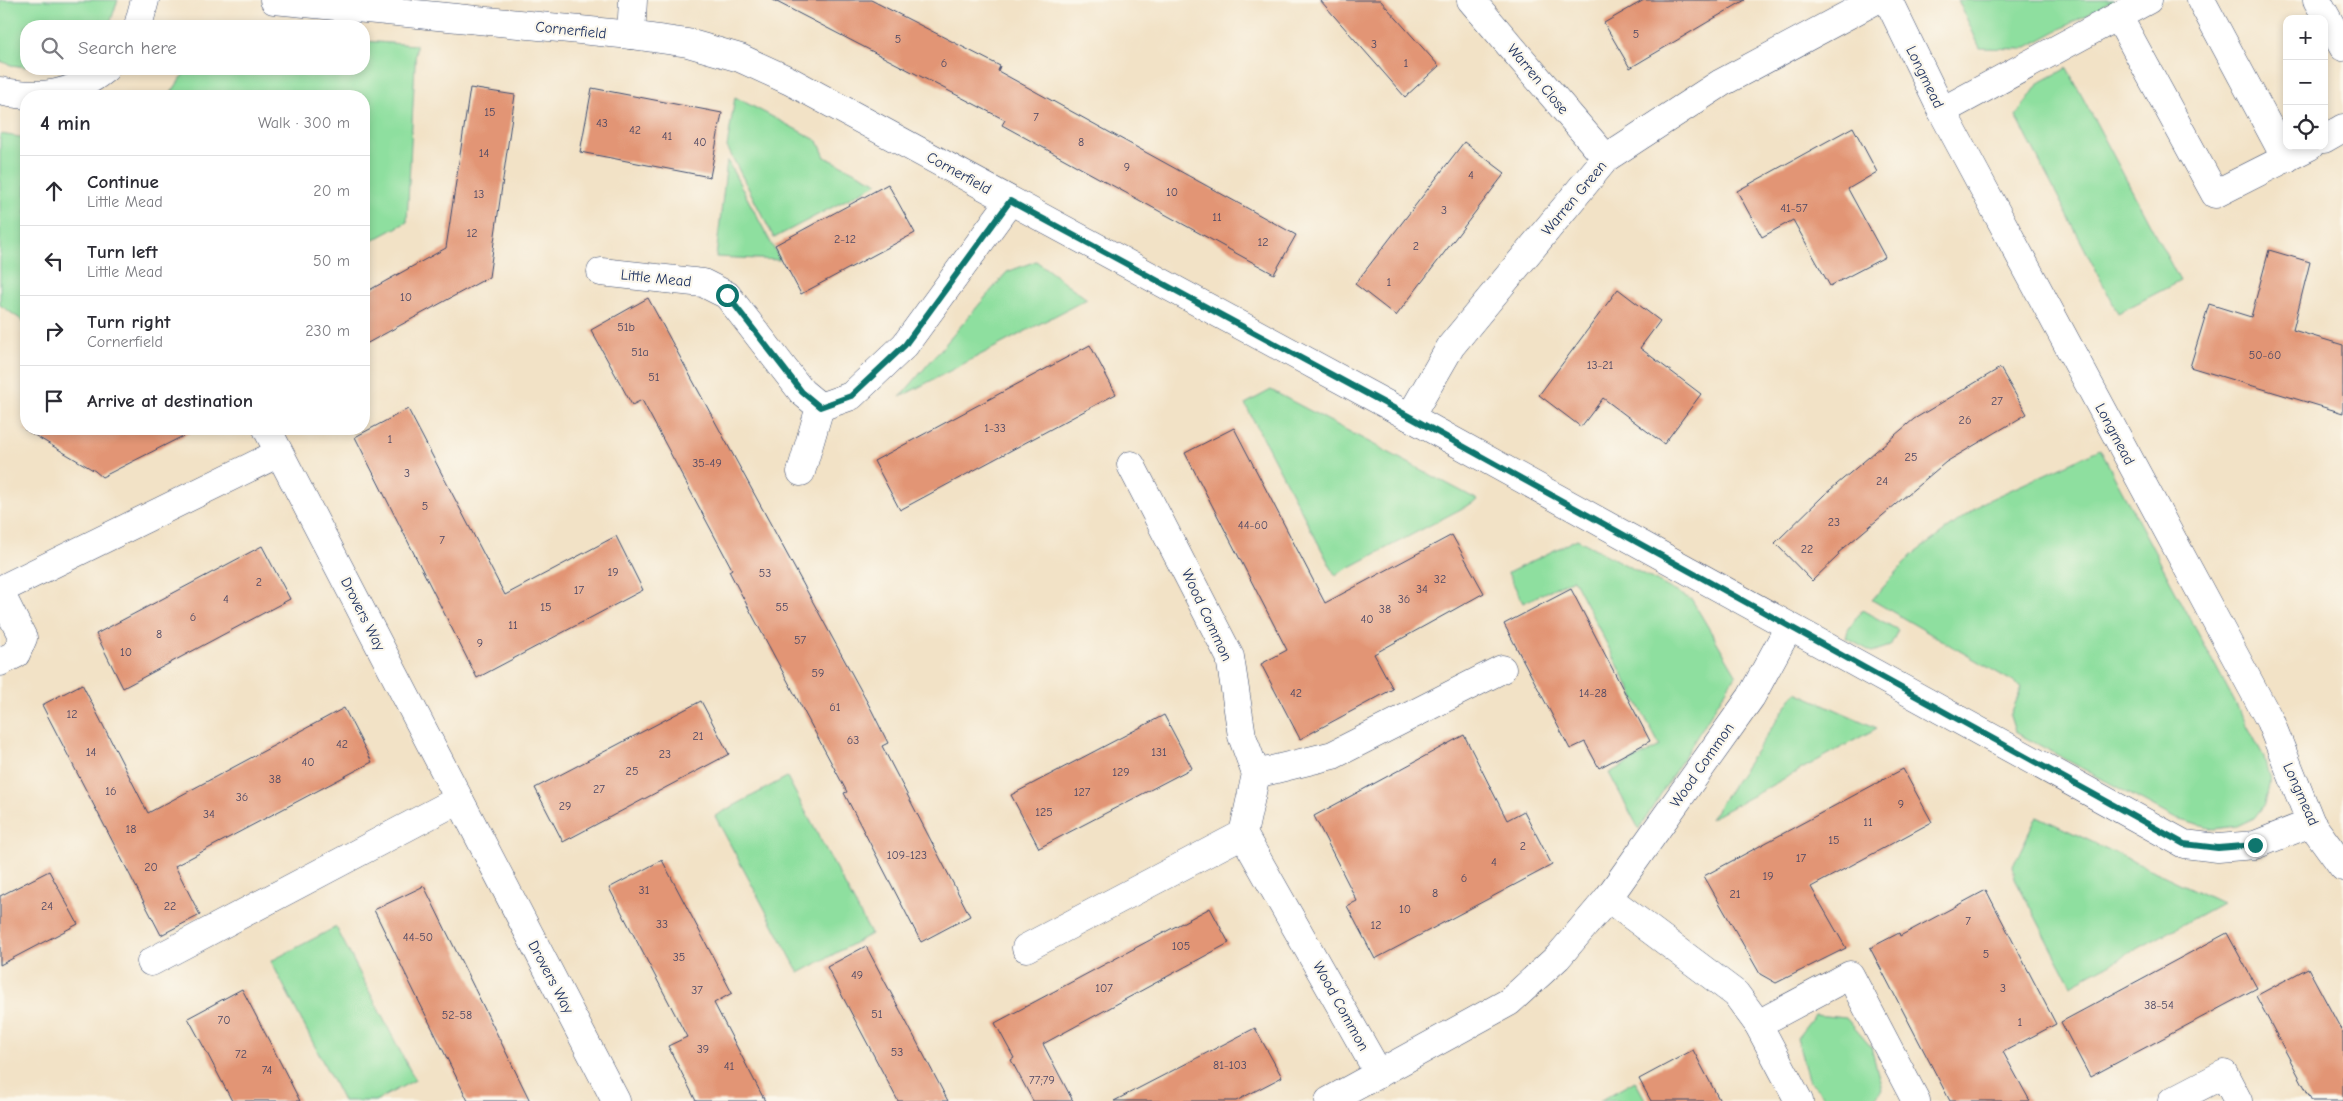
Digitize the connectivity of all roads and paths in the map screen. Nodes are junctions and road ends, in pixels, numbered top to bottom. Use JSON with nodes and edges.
{"nodes":[{"id":1,"x":145,"y":0,"type":"edge"},
{"id":2,"x":274,"y":0,"type":"edge"},
{"id":3,"x":633,"y":0,"type":"edge"},
{"id":4,"x":1471,"y":0,"type":"edge"},
{"id":5,"x":1876,"y":0,"type":"edge"},
{"id":6,"x":1888,"y":0,"type":"edge"},
{"id":7,"x":2148,"y":0,"type":"edge"},
{"id":8,"x":2200,"y":0,"type":"edge"},
{"id":9,"x":2317,"y":0,"type":"edge"},
{"id":10,"x":2118,"y":16,"type":"junction"},
{"id":11,"x":140,"y":20,"type":"edge"},
{"id":12,"x":631,"y":36,"type":"junction"},
{"id":13,"x":2343,"y":47,"type":"edge"},
{"id":14,"x":97,"y":82,"type":"edge"},
{"id":15,"x":70,"y":90,"type":"edge"},
{"id":16,"x":0,"y":91,"type":"edge"},
{"id":17,"x":20,"y":95,"type":"edge"},
{"id":18,"x":1942,"y":112,"type":"junction"},
{"id":19,"x":2343,"y":128,"type":"edge"},
{"id":20,"x":2328,"y":137,"type":"edge"},
{"id":21,"x":2303,"y":150,"type":"edge"},
{"id":22,"x":1606,"y":158,"type":"junction"},
{"id":23,"x":2286,"y":160,"type":"junction"},
{"id":24,"x":1010,"y":201,"type":"junction"},
{"id":25,"x":601,"y":272,"type":"dead end"},
{"id":26,"x":820,"y":407,"type":"junction"},
{"id":27,"x":1410,"y":417,"type":"junction"},
{"id":28,"x":270,"y":435,"type":"edge"},
{"id":29,"x":279,"y":453,"type":"junction"},
{"id":30,"x":1131,"y":465,"type":"dead end"},
{"id":31,"x":801,"y":472,"type":"dead end"},
{"id":32,"x":0,"y":591,"type":"edge"},
{"id":33,"x":1789,"y":627,"type":"junction"},
{"id":34,"x":0,"y":662,"type":"edge"},
{"id":35,"x":1502,"y":669,"type":"dead end"},
{"id":36,"x":1256,"y":774,"type":"junction"},
{"id":37,"x":458,"y":800,"type":"junction"},
{"id":38,"x":2311,"y":823,"type":"junction"},
{"id":39,"x":1244,"y":834,"type":"junction"},
{"id":40,"x":2343,"y":867,"type":"edge"},
{"id":41,"x":1608,"y":898,"type":"junction"},
{"id":42,"x":1026,"y":948,"type":"dead end"},
{"id":43,"x":151,"y":962,"type":"dead end"},
{"id":44,"x":1758,"y":1024,"type":"junction"},
{"id":45,"x":1379,"y":1074,"type":"junction"},
{"id":46,"x":616,"y":1101,"type":"edge"},
{"id":47,"x":1329,"y":1101,"type":"edge"},
{"id":48,"x":1799,"y":1101,"type":"edge"},
{"id":49,"x":1916,"y":1101,"type":"edge"},
{"id":50,"x":2172,"y":1101,"type":"edge"},
{"id":51,"x":2238,"y":1101,"type":"edge"}],
"edges":[{"from":1,"to":11,"type":"street"},
{"from":2,"to":12,"type":"street","name":"Cornerfield"},
{"from":3,"to":12,"type":"street"},
{"from":4,"to":22,"type":"street","name":"Warren Close"},
{"from":5,"to":22,"type":"street","name":"Warren Green"},
{"from":6,"to":18,"type":"street","name":"Longmead"},
{"from":7,"to":10,"type":"street"},
{"from":8,"to":23,"type":"street"},
{"from":9,"to":13,"type":"street"},
{"from":10,"to":18,"type":"street"},
{"from":10,"to":23,"type":"street"},
{"from":12,"to":24,"type":"street","name":"Cornerfield"},
{"from":14,"to":15,"type":"street"},
{"from":16,"to":17,"type":"street"},
{"from":18,"to":38,"type":"street","name":"Longmead"},
{"from":19,"to":20,"type":"street"},
{"from":21,"to":23,"type":"street"},
{"from":22,"to":27,"type":"street","name":"Warren Green"},
{"from":24,"to":26,"type":"street"},
{"from":24,"to":27,"type":"street","name":"Cornerfield"},
{"from":25,"to":26,"type":"street","name":"Little Mead"},
{"from":26,"to":31,"type":"street"},
{"from":27,"to":33,"type":"street","name":"Cornerfield"},
{"from":28,"to":29,"type":"street","name":"Drovers Way"},
{"from":29,"to":32,"type":"street"},
{"from":29,"to":37,"type":"street","name":"Drovers Way"},
{"from":30,"to":36,"type":"street","name":"Wood Common"},
{"from":32,"to":34,"type":"street"},
{"from":33,"to":38,"type":"street","name":"Cornerfield"},
{"from":33,"to":41,"type":"street","name":"Wood Common"},
{"from":35,"to":36,"type":"street"},
{"from":36,"to":39,"type":"street"},
{"from":37,"to":43,"type":"street"},
{"from":37,"to":46,"type":"street","name":"Drovers Way"},
{"from":38,"to":40,"type":"street","name":"Longmead"},
{"from":39,"to":42,"type":"street"},
{"from":39,"to":45,"type":"street","name":"Wood Common"},
{"from":41,"to":44,"type":"street"},
{"from":41,"to":45,"type":"street","name":"Wood Common"},
{"from":44,"to":48,"type":"street"},
{"from":44,"to":49,"type":"street"},
{"from":45,"to":47,"type":"street","name":"Wood Common"},
{"from":50,"to":51,"type":"street"}]}
